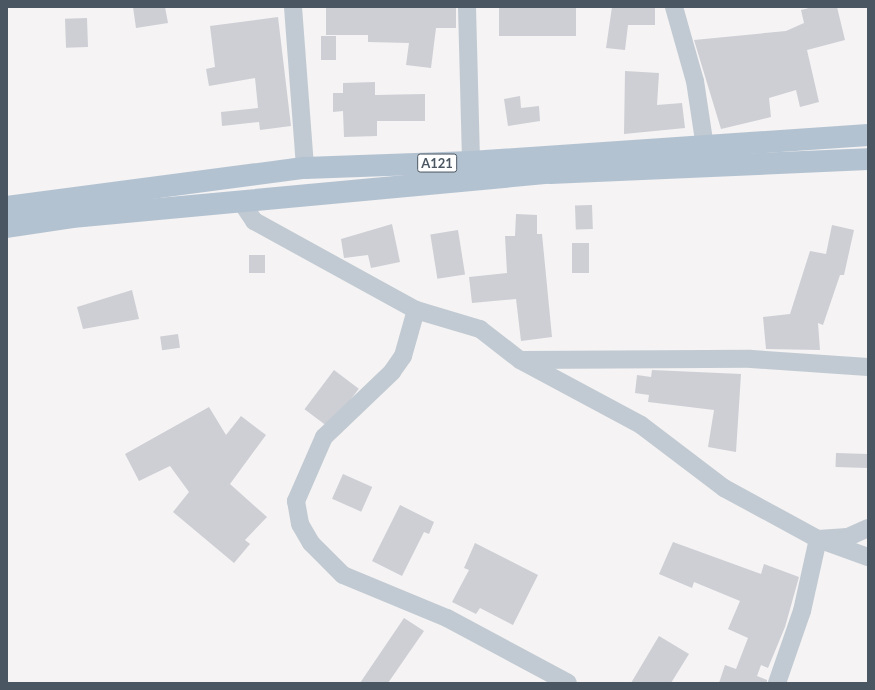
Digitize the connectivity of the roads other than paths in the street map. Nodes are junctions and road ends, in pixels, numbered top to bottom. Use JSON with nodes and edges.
{"nodes":[{"id":1,"x":293,"y":7,"type":"edge"},
{"id":2,"x":467,"y":7,"type":"edge"},
{"id":3,"x":674,"y":7,"type":"edge"},
{"id":4,"x":868,"y":135,"type":"edge"},
{"id":5,"x":705,"y":147,"type":"junction"},
{"id":6,"x":868,"y":159,"type":"edge"},
{"id":7,"x":471,"y":162,"type":"junction"},
{"id":8,"x":305,"y":168,"type":"junction"},
{"id":9,"x":242,"y":203,"type":"junction"},
{"id":10,"x":7,"y":207,"type":"edge"},
{"id":11,"x":7,"y":227,"type":"edge"},
{"id":12,"x":416,"y":310,"type":"junction"},
{"id":13,"x":520,"y":360,"type":"junction"},
{"id":14,"x":868,"y":367,"type":"edge"},
{"id":15,"x":868,"y":528,"type":"edge"},
{"id":16,"x":818,"y":539,"type":"junction"},
{"id":17,"x":868,"y":557,"type":"edge"},
{"id":18,"x":568,"y":683,"type":"edge"},
{"id":19,"x":777,"y":683,"type":"edge"}],
"edges":[{"from":1,"to":8,"type":"street"},
{"from":2,"to":7,"type":"street"},
{"from":3,"to":5,"type":"street"},
{"from":4,"to":5,"type":"main road","number":"A121"},
{"from":5,"to":7,"type":"main road","number":"A121"},
{"from":6,"to":9,"type":"main road","number":"A121"},
{"from":7,"to":8,"type":"main road","number":"A121"},
{"from":8,"to":10,"type":"main road","number":"A121"},
{"from":9,"to":11,"type":"main road","number":"A121"},
{"from":9,"to":12,"type":"street"},
{"from":12,"to":13,"type":"street"},
{"from":12,"to":18,"type":"street"},
{"from":13,"to":14,"type":"street"},
{"from":13,"to":16,"type":"street"},
{"from":15,"to":16,"type":"street"},
{"from":16,"to":17,"type":"street"},
{"from":16,"to":19,"type":"street"}]}
